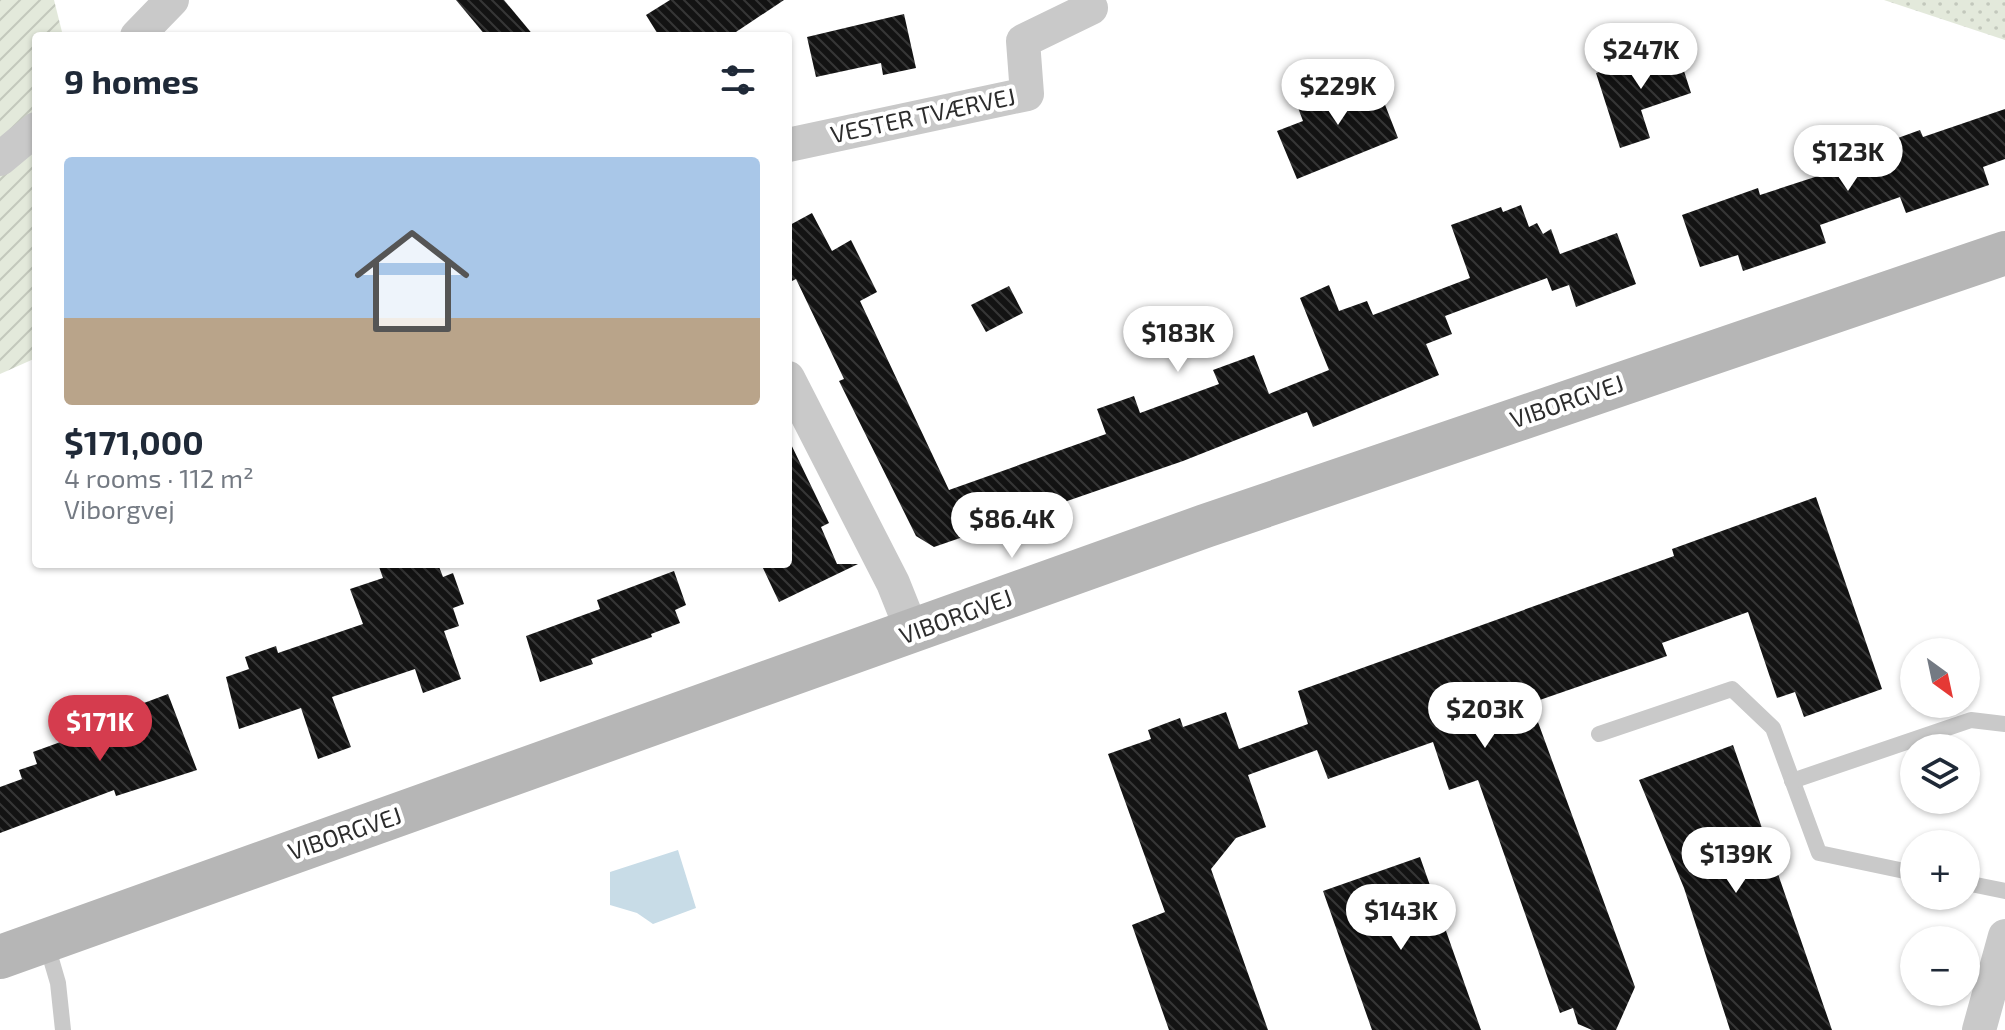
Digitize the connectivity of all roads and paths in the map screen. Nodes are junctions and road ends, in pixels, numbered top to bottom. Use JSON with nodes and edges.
{"nodes":[{"id":1,"x":172,"y":0,"type":"edge"},
{"id":2,"x":1091,"y":8,"type":"dead end"},
{"id":3,"x":141,"y":32,"type":"edge"},
{"id":4,"x":32,"y":132,"type":"edge"},
{"id":5,"x":792,"y":144,"type":"edge"},
{"id":6,"x":0,"y":159,"type":"edge"},
{"id":7,"x":2005,"y":253,"type":"edge"},
{"id":8,"x":792,"y":386,"type":"edge"},
{"id":9,"x":913,"y":633,"type":"junction"},
{"id":10,"x":2005,"y":724,"type":"edge"},
{"id":11,"x":1599,"y":734,"type":"dead end"},
{"id":12,"x":1792,"y":781,"type":"junction"},
{"id":13,"x":1900,"y":870,"type":"edge"},
{"id":14,"x":1980,"y":886,"type":"edge"},
{"id":15,"x":2005,"y":891,"type":"edge"},
{"id":16,"x":2005,"y":936,"type":"edge"},
{"id":17,"x":45,"y":940,"type":"junction"},
{"id":18,"x":0,"y":954,"type":"edge"},
{"id":19,"x":63,"y":1030,"type":"edge"},
{"id":20,"x":1979,"y":1030,"type":"edge"}],
"edges":[{"from":1,"to":3,"type":"street"},
{"from":2,"to":5,"type":"street","name":"VESTER TVÆRVEJ"},
{"from":4,"to":6,"type":"street"},
{"from":7,"to":9,"type":"street","name":"VIBORGVEJ"},
{"from":8,"to":9,"type":"street"},
{"from":9,"to":17,"type":"street","name":"VIBORGVEJ"},
{"from":10,"to":12,"type":"lane"},
{"from":11,"to":12,"type":"lane"},
{"from":12,"to":13,"type":"lane"},
{"from":14,"to":15,"type":"lane"},
{"from":16,"to":20,"type":"street"},
{"from":17,"to":18,"type":"street","name":"VIBORGVEJ"},
{"from":17,"to":19,"type":"lane"}]}
